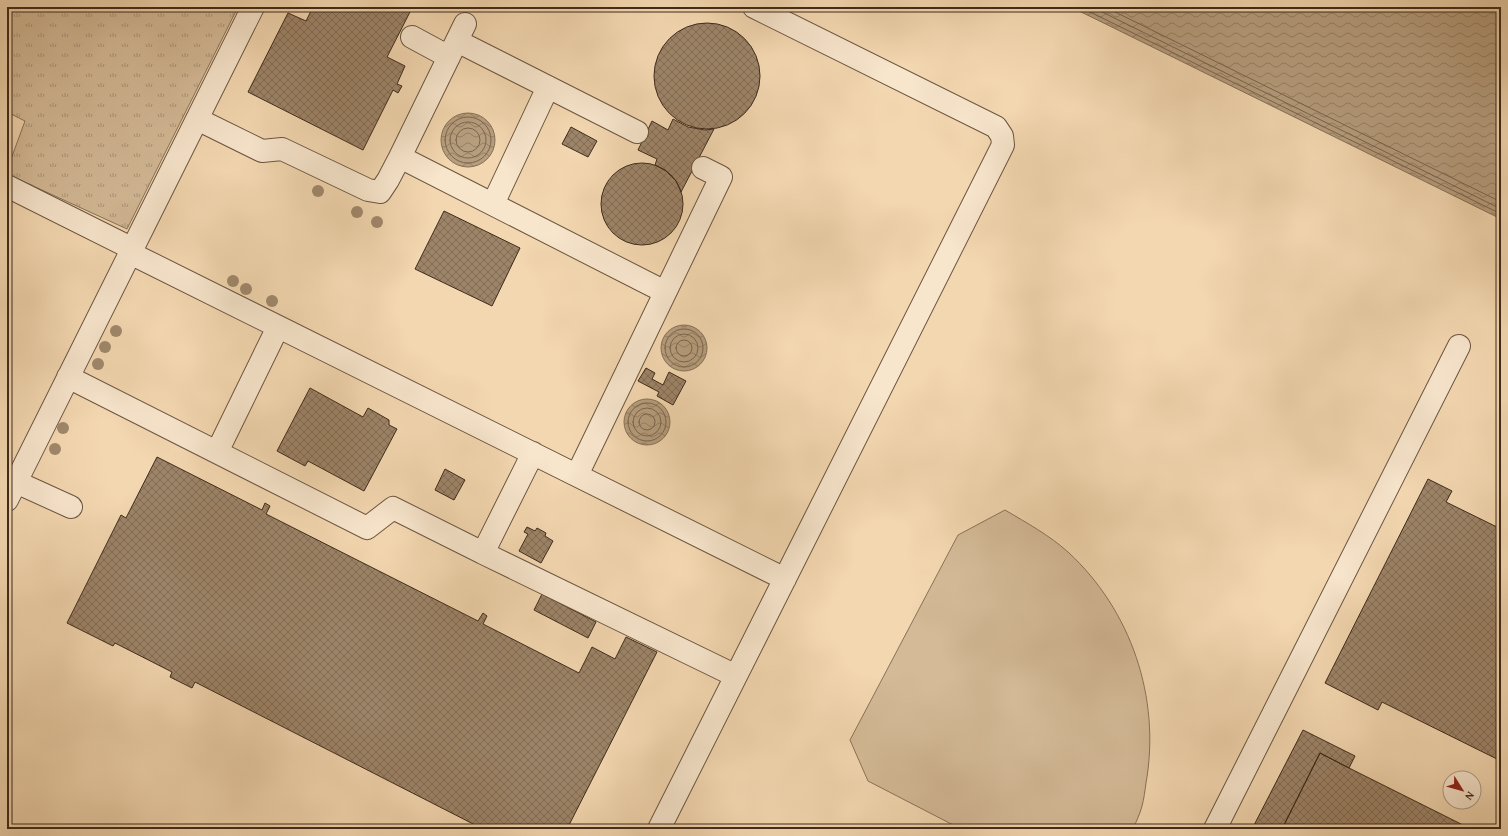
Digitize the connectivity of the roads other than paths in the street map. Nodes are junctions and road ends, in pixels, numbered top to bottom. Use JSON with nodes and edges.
{"nodes":[{"id":1,"x":253,"y":7,"type":"edge"},
{"id":2,"x":754,"y":7,"type":"edge"},
{"id":3,"x":412,"y":37,"type":"dead end"},
{"id":4,"x":457,"y":40,"type":"junction"},
{"id":5,"x":548,"y":87,"type":"junction"},
{"id":6,"x":197,"y":119,"type":"junction"},
{"id":7,"x":637,"y":132,"type":"dead end"},
{"id":8,"x":400,"y":157,"type":"junction"},
{"id":9,"x":704,"y":168,"type":"dead end"},
{"id":10,"x":7,"y":186,"type":"edge"},
{"id":11,"x":485,"y":207,"type":"junction"},
{"id":12,"x":132,"y":251,"type":"junction"},
{"id":13,"x":665,"y":292,"type":"junction"},
{"id":14,"x":278,"y":327,"type":"junction"},
{"id":15,"x":1460,"y":346,"type":"dead end"},
{"id":16,"x":68,"y":376,"type":"junction"},
{"id":17,"x":217,"y":452,"type":"junction"},
{"id":18,"x":533,"y":454,"type":"junction"},
{"id":19,"x":577,"y":475,"type":"junction"},
{"id":20,"x":12,"y":491,"type":"edge"},
{"id":21,"x":71,"y":507,"type":"dead end"},
{"id":22,"x":483,"y":553,"type":"junction"},
{"id":23,"x":785,"y":579,"type":"junction"},
{"id":24,"x":736,"y":676,"type":"junction"},
{"id":25,"x":659,"y":829,"type":"edge"},
{"id":26,"x":1214,"y":829,"type":"edge"}],
"edges":[{"from":1,"to":6,"type":"lane"},
{"from":2,"to":23,"type":"lane"},
{"from":3,"to":4,"type":"lane"},
{"from":4,"to":5,"type":"lane"},
{"from":4,"to":8,"type":"lane"},
{"from":5,"to":7,"type":"lane"},
{"from":5,"to":11,"type":"lane"},
{"from":6,"to":8,"type":"lane"},
{"from":6,"to":12,"type":"lane"},
{"from":8,"to":11,"type":"lane"},
{"from":9,"to":13,"type":"lane"},
{"from":10,"to":12,"type":"lane"},
{"from":11,"to":13,"type":"lane"},
{"from":12,"to":14,"type":"lane"},
{"from":12,"to":16,"type":"lane"},
{"from":13,"to":19,"type":"lane"},
{"from":14,"to":17,"type":"lane"},
{"from":14,"to":18,"type":"lane"},
{"from":15,"to":26,"type":"lane"},
{"from":16,"to":17,"type":"lane"},
{"from":16,"to":20,"type":"lane"},
{"from":17,"to":22,"type":"lane"},
{"from":18,"to":19,"type":"lane"},
{"from":18,"to":22,"type":"lane"},
{"from":19,"to":23,"type":"lane"},
{"from":20,"to":21,"type":"lane"},
{"from":22,"to":24,"type":"lane"},
{"from":23,"to":24,"type":"lane"},
{"from":24,"to":25,"type":"lane"}]}
